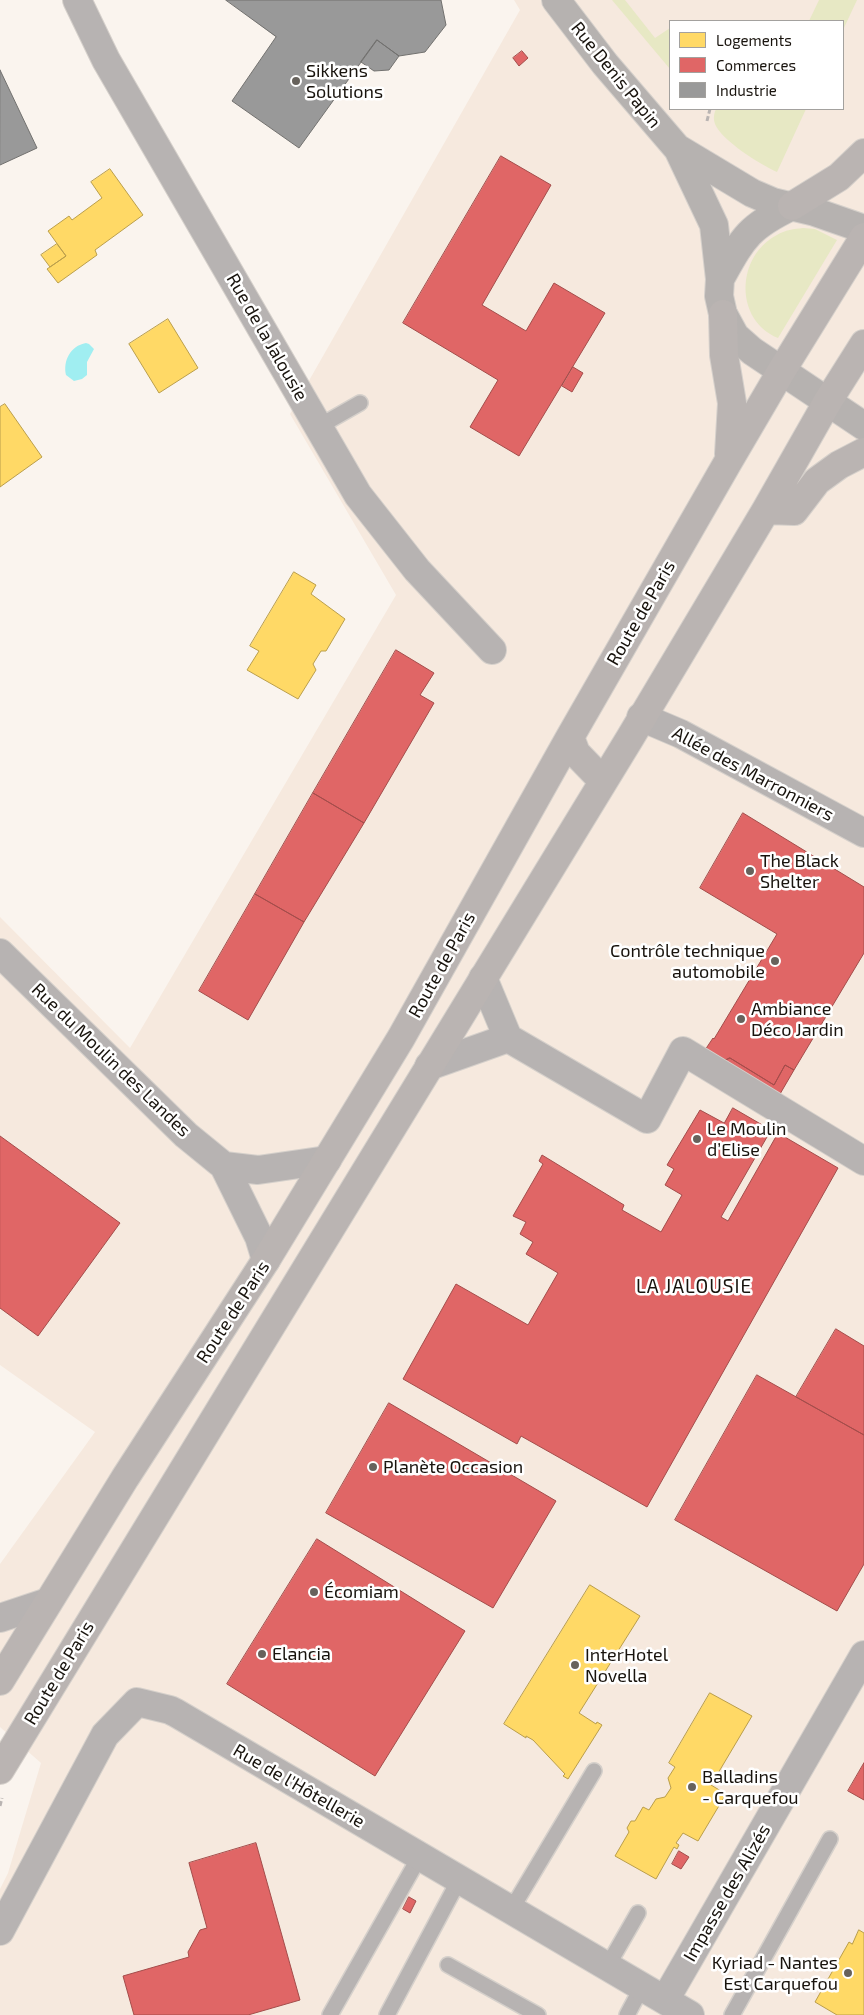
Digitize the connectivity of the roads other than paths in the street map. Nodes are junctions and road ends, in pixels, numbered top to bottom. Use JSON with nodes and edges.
{"nodes":[{"id":1,"x":77,"y":0,"type":"edge"},
{"id":2,"x":556,"y":0,"type":"edge"},
{"id":3,"x":678,"y":148,"type":"junction"},
{"id":4,"x":864,"y":153,"type":"edge"},
{"id":5,"x":792,"y":206,"type":"junction"},
{"id":6,"x":864,"y":229,"type":"edge"},
{"id":7,"x":864,"y":237,"type":"edge"},
{"id":8,"x":720,"y":279,"type":"junction"},
{"id":9,"x":723,"y":314,"type":"junction"},
{"id":10,"x":864,"y":344,"type":"edge"},
{"id":11,"x":782,"y":370,"type":"junction"},
{"id":12,"x":828,"y":401,"type":"junction"},
{"id":13,"x":360,"y":403,"type":"dead end"},
{"id":14,"x":864,"y":426,"type":"edge"},
{"id":15,"x":318,"y":427,"type":"junction"},
{"id":16,"x":864,"y":452,"type":"edge"},
{"id":17,"x":728,"y":462,"type":"junction"},
{"id":18,"x":766,"y":510,"type":"junction"},
{"id":19,"x":492,"y":650,"type":"dead end"},
{"id":20,"x":641,"y":717,"type":"junction"},
{"id":21,"x":570,"y":737,"type":"junction"},
{"id":22,"x":603,"y":781,"type":"junction"},
{"id":23,"x":864,"y":833,"type":"edge"},
{"id":24,"x":0,"y":953,"type":"edge"},
{"id":25,"x":483,"y":978,"type":"junction"},
{"id":26,"x":508,"y":1038,"type":"junction"},
{"id":27,"x":429,"y":1066,"type":"junction"},
{"id":28,"x":327,"y":1160,"type":"junction"},
{"id":29,"x":864,"y":1161,"type":"edge"},
{"id":30,"x":224,"y":1166,"type":"junction"},
{"id":31,"x":266,"y":1260,"type":"junction"},
{"id":32,"x":48,"y":1602,"type":"junction"},
{"id":33,"x":0,"y":1618,"type":"edge"},
{"id":34,"x":864,"y":1655,"type":"edge"},
{"id":35,"x":0,"y":1681,"type":"edge"},
{"id":36,"x":0,"y":1770,"type":"edge"},
{"id":37,"x":594,"y":1771,"type":"dead end"},
{"id":38,"x":830,"y":1840,"type":"dead end"},
{"id":39,"x":420,"y":1856,"type":"junction"},
{"id":40,"x":459,"y":1880,"type":"junction"},
{"id":41,"x":511,"y":1910,"type":"junction"},
{"id":42,"x":638,"y":1913,"type":"dead end"},
{"id":43,"x":0,"y":1931,"type":"edge"},
{"id":44,"x":448,"y":1965,"type":"dead end"},
{"id":45,"x":608,"y":1966,"type":"junction"},
{"id":46,"x":654,"y":1993,"type":"junction"},
{"id":47,"x":330,"y":2015,"type":"edge"},
{"id":48,"x":387,"y":2015,"type":"edge"},
{"id":49,"x":538,"y":2015,"type":"edge"},
{"id":50,"x":626,"y":2015,"type":"edge"},
{"id":51,"x":690,"y":2015,"type":"edge"},
{"id":52,"x":732,"y":2015,"type":"edge"}],
"edges":[{"from":1,"to":15,"type":"street","name":"Rue de la Jalousie"},
{"from":2,"to":3,"type":"street","name":"Rue Denis Papin"},
{"from":3,"to":5,"type":"street"},
{"from":3,"to":8,"type":"street"},
{"from":4,"to":5,"type":"main road"},
{"from":5,"to":6,"type":"street"},
{"from":5,"to":8,"type":"street"},
{"from":7,"to":11,"type":"main road","name":"Route de Paris"},
{"from":8,"to":9,"type":"street"},
{"from":9,"to":11,"type":"street"},
{"from":9,"to":17,"type":"main road"},
{"from":10,"to":12,"type":"main road","name":"Route de Paris"},
{"from":11,"to":12,"type":"street"},
{"from":11,"to":17,"type":"main road","name":"Route de Paris"},
{"from":12,"to":14,"type":"street"},
{"from":12,"to":18,"type":"main road","name":"Route de Paris"},
{"from":13,"to":15,"type":"lane"},
{"from":15,"to":19,"type":"street","name":"Rue de la Jalousie"},
{"from":16,"to":18,"type":"main road"},
{"from":17,"to":21,"type":"main road","name":"Route de Paris"},
{"from":18,"to":20,"type":"main road","name":"Route de Paris"},
{"from":20,"to":22,"type":"main road","name":"Route de Paris"},
{"from":20,"to":23,"type":"street","name":"Allée des Marronniers"},
{"from":21,"to":22,"type":"main road"},
{"from":21,"to":28,"type":"main road","name":"Route de Paris"},
{"from":22,"to":25,"type":"main road","name":"Route de Paris"},
{"from":24,"to":30,"type":"street","name":"Rue du Moulin des Landes"},
{"from":25,"to":26,"type":"street"},
{"from":25,"to":27,"type":"main road","name":"Route de Paris"},
{"from":26,"to":27,"type":"street"},
{"from":26,"to":29,"type":"street"},
{"from":27,"to":36,"type":"main road","name":"Route de Paris"},
{"from":28,"to":30,"type":"street"},
{"from":28,"to":31,"type":"main road","name":"Route de Paris"},
{"from":30,"to":31,"type":"street","name":"Rue du Moulin des Landes"},
{"from":31,"to":32,"type":"main road","name":"Route de Paris"},
{"from":32,"to":33,"type":"street"},
{"from":32,"to":35,"type":"main road","name":"Route de Paris"},
{"from":34,"to":46,"type":"street","name":"Impasse des Alizés"},
{"from":37,"to":41,"type":"lane"},
{"from":38,"to":52,"type":"lane"},
{"from":39,"to":40,"type":"street","name":"Rue de l'Hôtellerie"},
{"from":39,"to":43,"type":"street","name":"Rue de l'Hôtellerie"},
{"from":39,"to":47,"type":"lane"},
{"from":40,"to":41,"type":"street","name":"Rue de l'Hôtellerie"},
{"from":40,"to":48,"type":"lane"},
{"from":41,"to":45,"type":"street","name":"Rue de l'Hôtellerie"},
{"from":42,"to":45,"type":"lane"},
{"from":44,"to":49,"type":"lane"},
{"from":45,"to":46,"type":"street","name":"Rue de l'Hôtellerie"},
{"from":46,"to":50,"type":"lane"},
{"from":46,"to":51,"type":"street","name":"Rue de l'Hôtellerie"}]}
